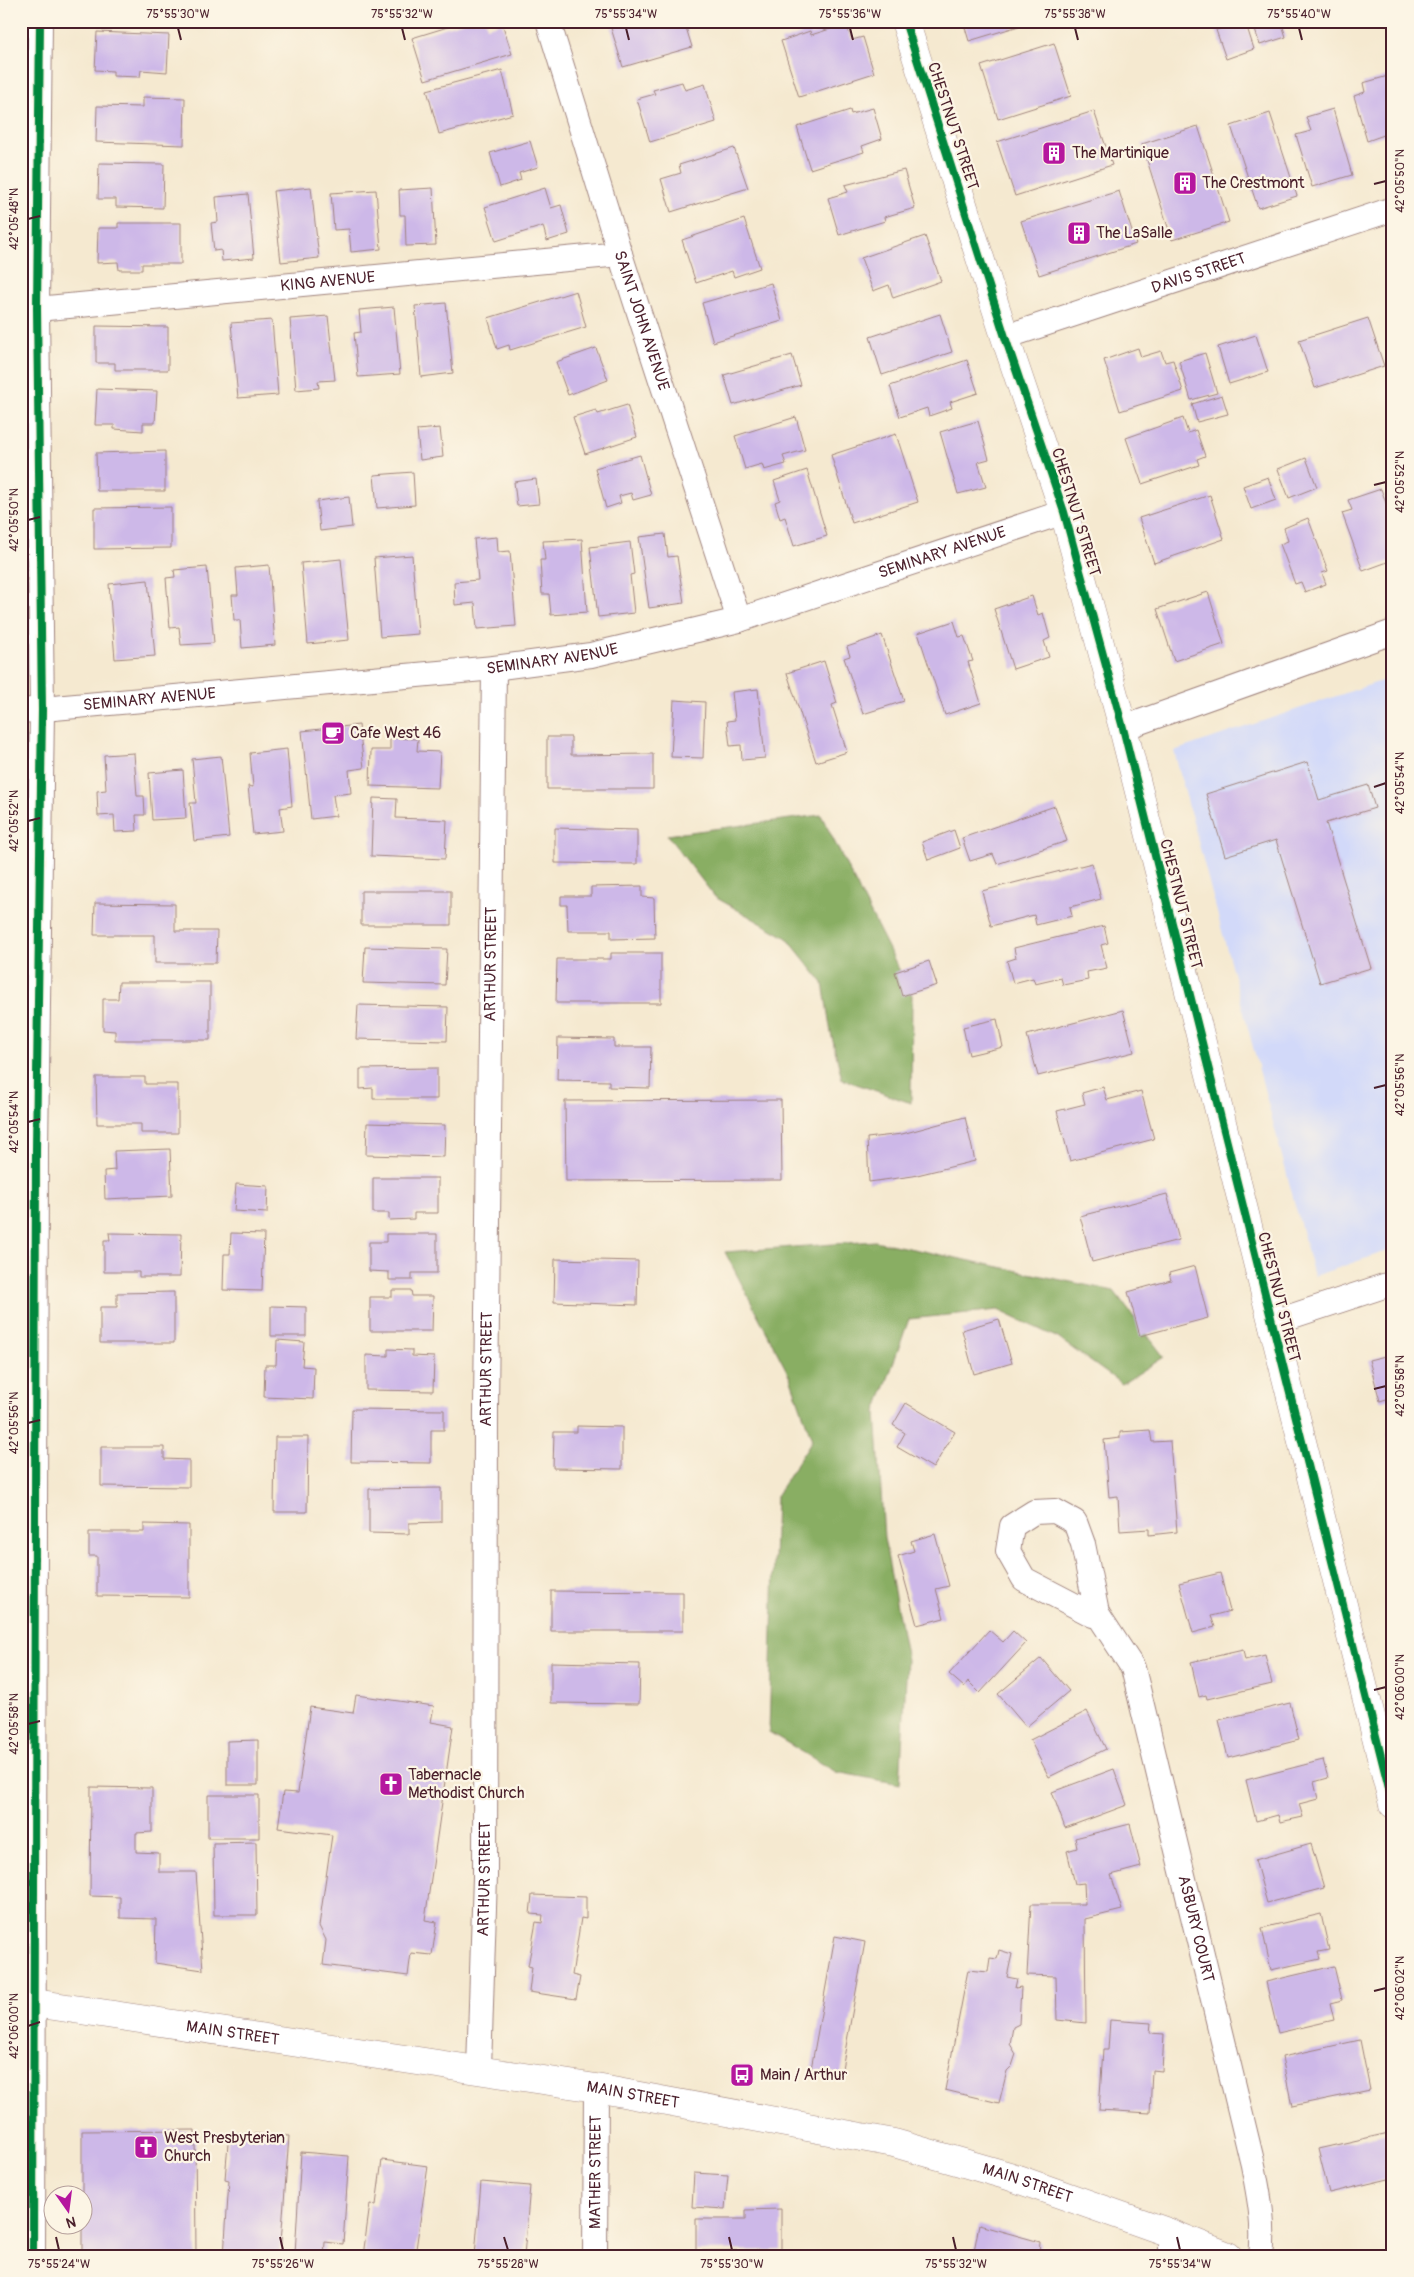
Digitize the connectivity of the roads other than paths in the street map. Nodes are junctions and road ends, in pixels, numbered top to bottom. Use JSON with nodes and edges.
{"nodes":[{"id":1,"x":40,"y":21,"type":"edge"},
{"id":2,"x":548,"y":21,"type":"edge"},
{"id":3,"x":905,"y":21,"type":"edge"},
{"id":4,"x":1393,"y":209,"type":"edge"},
{"id":5,"x":620,"y":254,"type":"junction"},
{"id":6,"x":37,"y":309,"type":"junction"},
{"id":7,"x":1005,"y":337,"type":"junction"},
{"id":8,"x":1064,"y":512,"type":"junction"},
{"id":9,"x":739,"y":620,"type":"junction"},
{"id":10,"x":1393,"y":632,"type":"edge"},
{"id":11,"x":494,"y":668,"type":"junction"},
{"id":12,"x":32,"y":711,"type":"edge"},
{"id":13,"x":1123,"y":728,"type":"junction"},
{"id":14,"x":1393,"y":1283,"type":"edge"},
{"id":15,"x":1271,"y":1323,"type":"junction"},
{"id":16,"x":1097,"y":1613,"type":"junction"},
{"id":17,"x":1393,"y":1804,"type":"edge"},
{"id":18,"x":27,"y":2001,"type":"edge"},
{"id":19,"x":479,"y":2070,"type":"junction"},
{"id":20,"x":596,"y":2088,"type":"junction"},
{"id":21,"x":1170,"y":2244,"type":"edge"},
{"id":22,"x":33,"y":2256,"type":"edge"},
{"id":23,"x":595,"y":2256,"type":"edge"},
{"id":24,"x":1228,"y":2256,"type":"edge"},
{"id":25,"x":1261,"y":2256,"type":"edge"}],
"edges":[{"from":1,"to":6,"type":"street"},
{"from":2,"to":5,"type":"street","name":"SAINT JOHN AVENUE"},
{"from":3,"to":7,"type":"street","name":"CHESTNUT STREET"},
{"from":4,"to":7,"type":"street","name":"DAVIS STREET"},
{"from":5,"to":6,"type":"street","name":"KING AVENUE"},
{"from":5,"to":9,"type":"street","name":"SAINT JOHN AVENUE"},
{"from":6,"to":12,"type":"street"},
{"from":7,"to":8,"type":"street","name":"CHESTNUT STREET"},
{"from":8,"to":9,"type":"street","name":"SEMINARY AVENUE"},
{"from":8,"to":13,"type":"street","name":"CHESTNUT STREET"},
{"from":9,"to":11,"type":"street","name":"SEMINARY AVENUE"},
{"from":10,"to":13,"type":"street"},
{"from":11,"to":12,"type":"street","name":"SEMINARY AVENUE"},
{"from":11,"to":19,"type":"street","name":"ARTHUR STREET"},
{"from":12,"to":18,"type":"street"},
{"from":13,"to":15,"type":"street","name":"CHESTNUT STREET"},
{"from":14,"to":15,"type":"street"},
{"from":15,"to":17,"type":"street","name":"CHESTNUT STREET"},
{"from":16,"to":16,"type":"street"},
{"from":16,"to":25,"type":"street","name":"ASBURY COURT"},
{"from":18,"to":19,"type":"street","name":"MAIN STREET"},
{"from":18,"to":22,"type":"street"},
{"from":19,"to":20,"type":"street","name":"MAIN STREET"},
{"from":20,"to":21,"type":"street","name":"MAIN STREET"},
{"from":20,"to":23,"type":"street","name":"MATHER STREET"},
{"from":21,"to":24,"type":"street","name":"MAIN STREET"}]}
